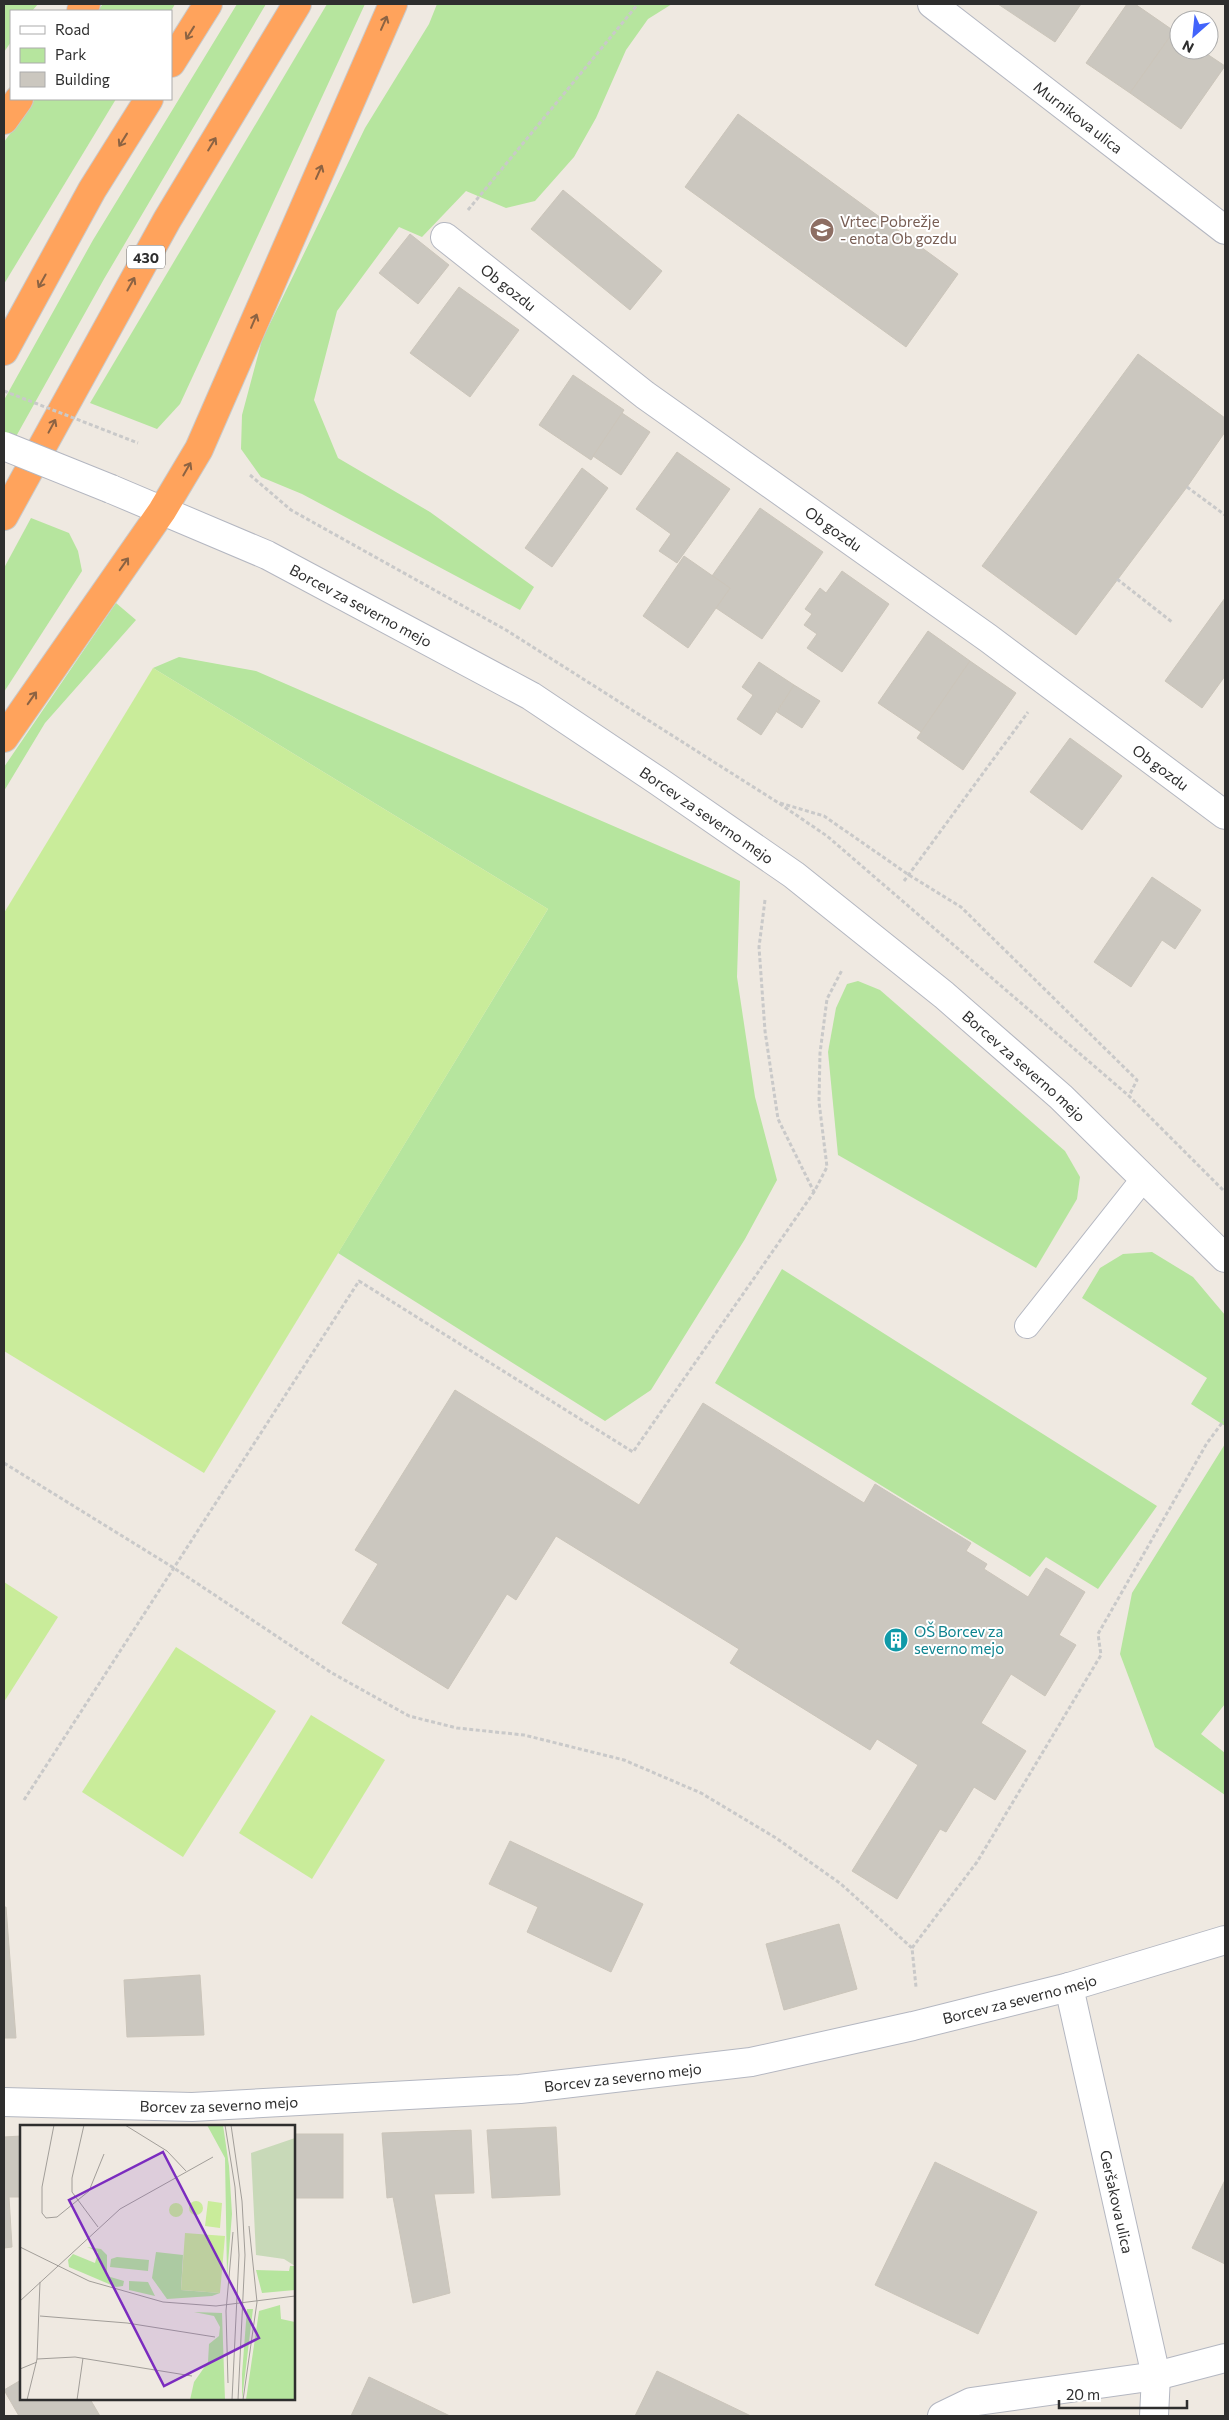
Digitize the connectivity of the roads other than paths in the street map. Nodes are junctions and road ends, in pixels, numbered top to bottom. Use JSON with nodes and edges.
{"nodes":[{"id":1,"x":208,"y":4,"type":"edge"},
{"id":2,"x":297,"y":4,"type":"edge"},
{"id":3,"x":393,"y":4,"type":"edge"},
{"id":4,"x":932,"y":4,"type":"edge"},
{"id":5,"x":172,"y":61,"type":"edge"},
{"id":6,"x":18,"y":100,"type":"edge"},
{"id":7,"x":148,"y":100,"type":"edge"},
{"id":8,"x":4,"y":120,"type":"edge"},
{"id":9,"x":1225,"y":230,"type":"edge"},
{"id":10,"x":445,"y":237,"type":"road end"},
{"id":11,"x":4,"y":351,"type":"edge"},
{"id":12,"x":4,"y":446,"type":"edge"},
{"id":13,"x":162,"y":511,"type":"junction"},
{"id":14,"x":4,"y":516,"type":"edge"},
{"id":15,"x":4,"y":738,"type":"edge"},
{"id":16,"x":1225,"y":815,"type":"edge"},
{"id":17,"x":1144,"y":1178,"type":"junction"},
{"id":18,"x":1225,"y":1258,"type":"edge"},
{"id":19,"x":1027,"y":1326,"type":"dead end"},
{"id":20,"x":1225,"y":1940,"type":"edge"},
{"id":21,"x":1069,"y":1987,"type":"junction"},
{"id":22,"x":4,"y":2102,"type":"edge"},
{"id":23,"x":1225,"y":2358,"type":"edge"},
{"id":24,"x":1156,"y":2376,"type":"junction"},
{"id":25,"x":942,"y":2416,"type":"edge"},
{"id":26,"x":1154,"y":2416,"type":"edge"}],
"edges":[{"from":1,"to":5,"type":"highway","one_way":true},
{"from":14,"to":2,"type":"highway","number":"430","one_way":true},
{"from":13,"to":3,"type":"highway","one_way":true},
{"from":4,"to":9,"type":"street","name":"Murnikova ulica"},
{"from":6,"to":8,"type":"highway"},
{"from":7,"to":11,"type":"highway","one_way":true},
{"from":10,"to":16,"type":"street","name":"Ob gozdu"},
{"from":12,"to":13,"type":"street","name":"Borcev za severno mejo","bridge":true},
{"from":15,"to":13,"type":"highway","one_way":true},
{"from":13,"to":17,"type":"street","name":"Borcev za severno mejo"},
{"from":17,"to":18,"type":"street","name":"Borcev za severno mejo"},
{"from":17,"to":19,"type":"lane"},
{"from":20,"to":21,"type":"street","name":"Borcev za severno mejo"},
{"from":21,"to":22,"type":"street","name":"Borcev za severno mejo"},
{"from":21,"to":24,"type":"street","name":"Geršakova ulica"},
{"from":23,"to":24,"type":"street"},
{"from":24,"to":25,"type":"street"},
{"from":24,"to":26,"type":"street","name":"Geršakova ulica"}]}
